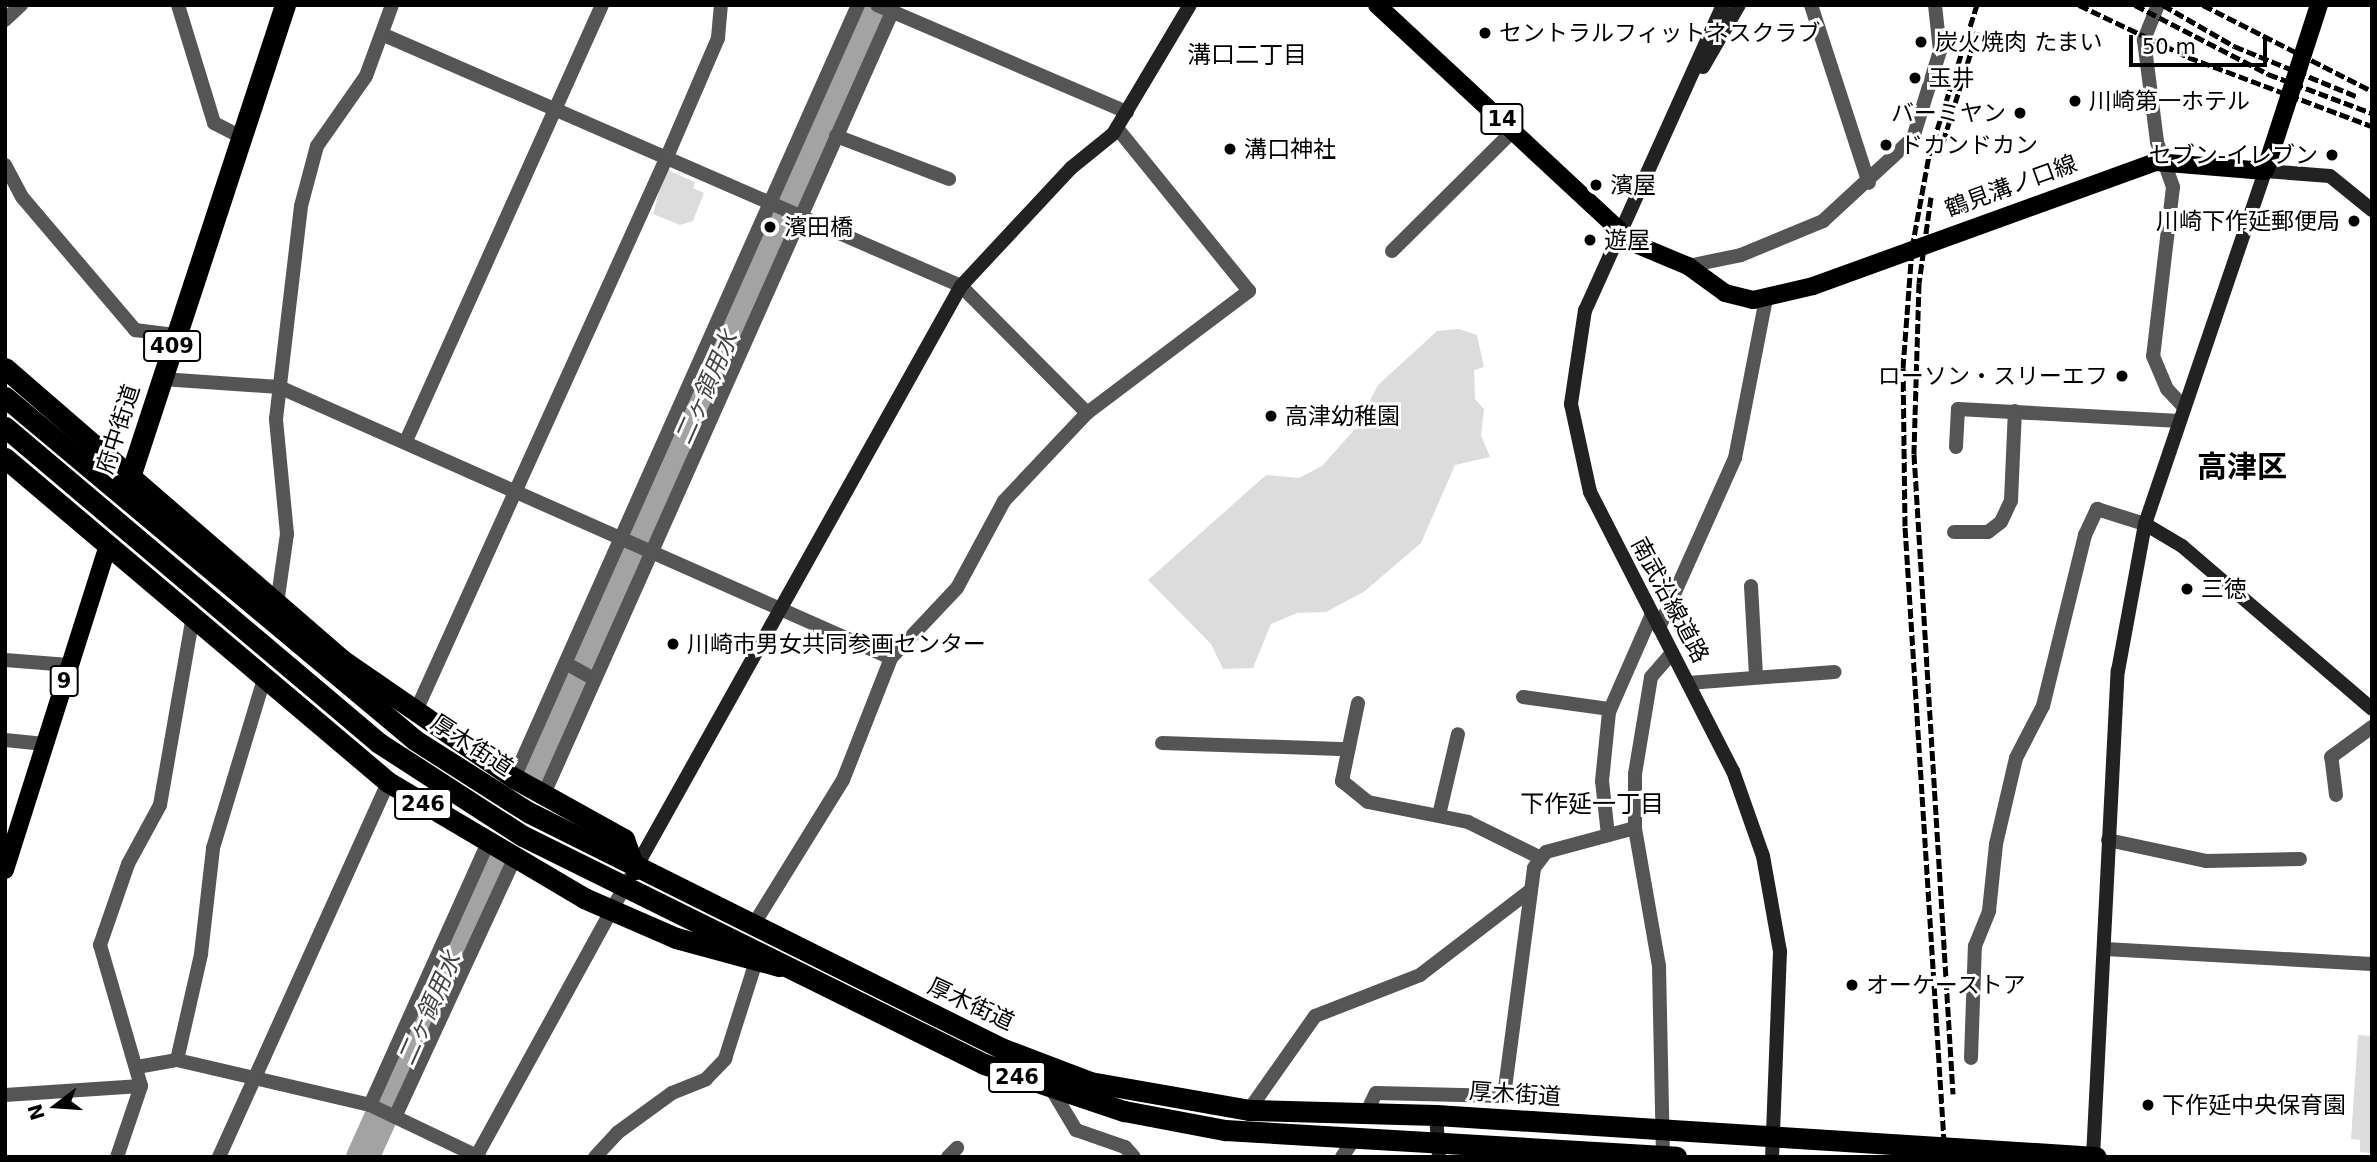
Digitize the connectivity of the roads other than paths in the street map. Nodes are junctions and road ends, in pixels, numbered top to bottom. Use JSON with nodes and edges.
{"nodes":[{"id":1,"x":21,"y":5,"type":"edge"},
{"id":2,"x":178,"y":5,"type":"edge"},
{"id":3,"x":285,"y":5,"type":"edge"},
{"id":4,"x":392,"y":5,"type":"edge"},
{"id":5,"x":602,"y":5,"type":"edge"},
{"id":6,"x":721,"y":5,"type":"edge"},
{"id":7,"x":858,"y":5,"type":"edge"},
{"id":8,"x":1190,"y":5,"type":"edge"},
{"id":9,"x":1377,"y":5,"type":"edge"},
{"id":10,"x":1723,"y":5,"type":"edge"},
{"id":11,"x":1738,"y":5,"type":"edge"},
{"id":12,"x":1811,"y":5,"type":"edge"},
{"id":13,"x":1935,"y":5,"type":"edge"},
{"id":14,"x":2158,"y":5,"type":"edge"},
{"id":15,"x":2319,"y":5,"type":"edge"},
{"id":16,"x":885,"y":8,"type":"edge"},
{"id":17,"x":5,"y":20,"type":"edge"},
{"id":18,"x":384,"y":35,"type":"junction"},
{"id":19,"x":1694,"y":80,"type":"junction"},
{"id":20,"x":557,"y":111,"type":"junction"},
{"id":21,"x":1127,"y":112,"type":"junction"},
{"id":22,"x":1117,"y":128,"type":"junction"},
{"id":23,"x":1513,"y":131,"type":"junction"},
{"id":24,"x":239,"y":136,"type":"junction"},
{"id":25,"x":836,"y":136,"type":"junction"},
{"id":26,"x":666,"y":159,"type":"junction"},
{"id":27,"x":2164,"y":161,"type":"junction"},
{"id":28,"x":5,"y":165,"type":"edge"},
{"id":29,"x":2265,"y":171,"type":"junction"},
{"id":30,"x":948,"y":179,"type":"dead end"},
{"id":31,"x":1869,"y":183,"type":"junction"},
{"id":32,"x":2369,"y":200,"type":"edge"},
{"id":33,"x":772,"y":208,"type":"junction"},
{"id":34,"x":795,"y":217,"type":"junction"},
{"id":35,"x":1623,"y":235,"type":"junction"},
{"id":36,"x":1392,"y":251,"type":"dead end"},
{"id":37,"x":1688,"y":266,"type":"junction"},
{"id":38,"x":961,"y":286,"type":"junction"},
{"id":39,"x":1766,"y":299,"type":"junction"},
{"id":40,"x":175,"y":335,"type":"junction"},
{"id":41,"x":5,"y":368,"type":"edge"},
{"id":42,"x":162,"y":379,"type":"junction"},
{"id":43,"x":26,"y":385,"type":"junction"},
{"id":44,"x":279,"y":387,"type":"junction"},
{"id":45,"x":5,"y":397,"type":"edge"},
{"id":46,"x":2015,"y":411,"type":"junction"},
{"id":47,"x":1087,"y":413,"type":"junction"},
{"id":48,"x":2182,"y":414,"type":"junction"},
{"id":49,"x":5,"y":426,"type":"edge"},
{"id":50,"x":406,"y":441,"type":"junction"},
{"id":51,"x":1956,"y":447,"type":"dead end"},
{"id":52,"x":5,"y":458,"type":"edge"},
{"id":53,"x":130,"y":475,"type":"junction"},
{"id":54,"x":518,"y":488,"type":"junction"},
{"id":55,"x":2146,"y":524,"type":"junction"},
{"id":56,"x":1954,"y":532,"type":"dead end"},
{"id":57,"x":629,"y":539,"type":"junction"},
{"id":58,"x":108,"y":545,"type":"junction"},
{"id":59,"x":650,"y":549,"type":"junction"},
{"id":60,"x":1751,"y":586,"type":"dead end"},
{"id":61,"x":277,"y":604,"type":"junction"},
{"id":62,"x":781,"y":608,"type":"junction"},
{"id":63,"x":192,"y":621,"type":"junction"},
{"id":64,"x":1655,"y":621,"type":"junction"},
{"id":65,"x":1672,"y":653,"type":"junction"},
{"id":66,"x":891,"y":658,"type":"junction"},
{"id":67,"x":5,"y":660,"type":"edge"},
{"id":68,"x":69,"y":665,"type":"junction"},
{"id":69,"x":569,"y":665,"type":"junction"},
{"id":70,"x":1835,"y":672,"type":"dead end"},
{"id":71,"x":1756,"y":675,"type":"junction"},
{"id":72,"x":594,"y":679,"type":"junction"},
{"id":73,"x":263,"y":682,"type":"junction"},
{"id":74,"x":1688,"y":683,"type":"junction"},
{"id":75,"x":1523,"y":697,"type":"dead end"},
{"id":76,"x":1358,"y":703,"type":"dead end"},
{"id":77,"x":1611,"y":709,"type":"junction"},
{"id":78,"x":2372,"y":709,"type":"edge"},
{"id":79,"x":415,"y":713,"type":"junction"},
{"id":80,"x":2372,"y":727,"type":"edge"},
{"id":81,"x":1458,"y":734,"type":"dead end"},
{"id":82,"x":5,"y":740,"type":"edge"},
{"id":83,"x":1162,"y":743,"type":"dead end"},
{"id":84,"x":45,"y":744,"type":"junction"},
{"id":85,"x":1347,"y":749,"type":"junction"},
{"id":86,"x":514,"y":778,"type":"junction"},
{"id":87,"x":388,"y":782,"type":"junction"},
{"id":88,"x":544,"y":794,"type":"junction"},
{"id":89,"x":2336,"y":795,"type":"dead end"},
{"id":90,"x":1439,"y":815,"type":"junction"},
{"id":91,"x":1635,"y":828,"type":"junction"},
{"id":92,"x":1608,"y":835,"type":"junction"},
{"id":93,"x":2108,"y":841,"type":"junction"},
{"id":94,"x":487,"y":845,"type":"junction"},
{"id":95,"x":1542,"y":858,"type":"junction"},
{"id":96,"x":514,"y":859,"type":"junction"},
{"id":97,"x":2300,"y":859,"type":"dead end"},
{"id":98,"x":635,"y":869,"type":"junction"},
{"id":99,"x":5,"y":870,"type":"edge"},
{"id":100,"x":624,"y":889,"type":"junction"},
{"id":101,"x":1528,"y":892,"type":"junction"},
{"id":102,"x":614,"y":908,"type":"junction"},
{"id":103,"x":754,"y":923,"type":"junction"},
{"id":104,"x":2105,"y":949,"type":"junction"},
{"id":105,"x":757,"y":958,"type":"junction"},
{"id":106,"x":2372,"y":964,"type":"edge"},
{"id":107,"x":1971,"y":1058,"type":"dead end"},
{"id":108,"x":177,"y":1060,"type":"junction"},
{"id":109,"x":137,"y":1067,"type":"junction"},
{"id":110,"x":254,"y":1079,"type":"junction"},
{"id":111,"x":141,"y":1086,"type":"junction"},
{"id":112,"x":1052,"y":1090,"type":"junction"},
{"id":113,"x":5,"y":1095,"type":"edge"},
{"id":114,"x":1249,"y":1110,"type":"junction"},
{"id":115,"x":383,"y":1111,"type":"junction"},
{"id":116,"x":1366,"y":1114,"type":"junction"},
{"id":117,"x":1436,"y":1115,"type":"junction"},
{"id":118,"x":1348,"y":1148,"type":"edge"},
{"id":119,"x":1437,"y":1149,"type":"edge"},
{"id":120,"x":477,"y":1156,"type":"edge"},
{"id":121,"x":117,"y":1157,"type":"edge"},
{"id":122,"x":219,"y":1157,"type":"edge"},
{"id":123,"x":595,"y":1157,"type":"edge"},
{"id":124,"x":1134,"y":1157,"type":"edge"},
{"id":125,"x":1663,"y":1157,"type":"edge"},
{"id":126,"x":1676,"y":1157,"type":"edge"},
{"id":127,"x":1772,"y":1157,"type":"edge"},
{"id":128,"x":2094,"y":1157,"type":"edge"}],
"edges":[{"from":1,"to":17,"type":"street"},
{"from":2,"to":24,"type":"street"},
{"from":3,"to":24,"type":"highway","name":"府中街道","number":"409"},
{"from":4,"to":18,"type":"street"},
{"from":5,"to":20,"type":"street"},
{"from":6,"to":26,"type":"street"},
{"from":7,"to":33,"type":"street"},
{"from":8,"to":21,"type":"street"},
{"from":9,"to":23,"type":"main road","number":"14"},
{"from":10,"to":19,"type":"street","name":"南武沿線道路"},
{"from":11,"to":19,"type":"street","name":"南武沿線道路"},
{"from":12,"to":31,"type":"street"},
{"from":13,"to":31,"type":"street"},
{"from":14,"to":27,"type":"street"},
{"from":15,"to":29,"type":"main road"},
{"from":16,"to":21,"type":"street"},
{"from":16,"to":25,"type":"street"},
{"from":18,"to":20,"type":"street"},
{"from":18,"to":44,"type":"street"},
{"from":19,"to":35,"type":"street","name":"南武沿線道路"},
{"from":20,"to":26,"type":"street"},
{"from":20,"to":50,"type":"street"},
{"from":21,"to":22,"type":"street"},
{"from":22,"to":38,"type":"street"},
{"from":22,"to":47,"type":"street"},
{"from":23,"to":35,"type":"main road","number":"14"},
{"from":23,"to":36,"type":"street"},
{"from":24,"to":40,"type":"highway","name":"府中街道","number":"409"},
{"from":25,"to":30,"type":"street"},
{"from":25,"to":34,"type":"street"},
{"from":26,"to":33,"type":"street"},
{"from":26,"to":54,"type":"street"},
{"from":27,"to":29,"type":"main road","name":"鶴見溝ノ口線","number":"14"},
{"from":27,"to":39,"type":"main road","name":"鶴見溝ノ口線","number":"14"},
{"from":27,"to":48,"type":"street"},
{"from":28,"to":40,"type":"street"},
{"from":29,"to":32,"type":"street"},
{"from":29,"to":48,"type":"street"},
{"from":31,"to":37,"type":"street"},
{"from":33,"to":34,"type":"street"},
{"from":33,"to":57,"type":"street"},
{"from":34,"to":38,"type":"street"},
{"from":34,"to":59,"type":"street"},
{"from":35,"to":37,"type":"main road","name":"鶴見溝ノ口線","number":"14"},
{"from":35,"to":64,"type":"street","name":"南武沿線道路"},
{"from":37,"to":39,"type":"main road","name":"鶴見溝ノ口線","number":"14"},
{"from":38,"to":47,"type":"street"},
{"from":38,"to":62,"type":"street"},
{"from":39,"to":64,"type":"street"},
{"from":40,"to":42,"type":"highway","name":"府中街道","number":"409"},
{"from":41,"to":43,"type":"highway"},
{"from":42,"to":44,"type":"street"},
{"from":42,"to":53,"type":"highway","name":"府中街道","number":"409"},
{"from":43,"to":49,"type":"highway"},
{"from":43,"to":53,"type":"highway"},
{"from":44,"to":50,"type":"street"},
{"from":44,"to":61,"type":"street"},
{"from":45,"to":98,"type":"highway","name":"厚木街道","number":"246"},
{"from":46,"to":48,"type":"street"},
{"from":46,"to":51,"type":"street"},
{"from":46,"to":56,"type":"street"},
{"from":47,"to":66,"type":"street"},
{"from":48,"to":55,"type":"street"},
{"from":49,"to":100,"type":"highway","number":"246"},
{"from":50,"to":54,"type":"street"},
{"from":52,"to":58,"type":"highway","number":"246"},
{"from":53,"to":58,"type":"highway","name":"府中街道","number":"409"},
{"from":53,"to":61,"type":"highway"},
{"from":54,"to":57,"type":"street"},
{"from":54,"to":79,"type":"street"},
{"from":55,"to":78,"type":"street"},
{"from":55,"to":93,"type":"street"},
{"from":55,"to":107,"type":"street"},
{"from":57,"to":59,"type":"street"},
{"from":57,"to":69,"type":"street"},
{"from":58,"to":63,"type":"highway","number":"246"},
{"from":58,"to":68,"type":"main road","name":"府中街道","number":"9"},
{"from":59,"to":62,"type":"street"},
{"from":59,"to":72,"type":"street"},
{"from":60,"to":71,"type":"street"},
{"from":61,"to":79,"type":"highway"},
{"from":62,"to":66,"type":"street"},
{"from":62,"to":98,"type":"street"},
{"from":63,"to":73,"type":"highway","number":"246"},
{"from":63,"to":109,"type":"street"},
{"from":64,"to":65,"type":"street","name":"南武沿線道路"},
{"from":64,"to":77,"type":"street"},
{"from":65,"to":74,"type":"street","name":"南武沿線道路"},
{"from":65,"to":91,"type":"street"},
{"from":66,"to":103,"type":"street"},
{"from":67,"to":68,"type":"street"},
{"from":68,"to":84,"type":"main road","name":"府中街道","number":"9"},
{"from":69,"to":72,"type":"street"},
{"from":69,"to":86,"type":"street"},
{"from":70,"to":71,"type":"street"},
{"from":71,"to":74,"type":"street"},
{"from":72,"to":88,"type":"street"},
{"from":73,"to":87,"type":"highway","number":"246"},
{"from":73,"to":108,"type":"street"},
{"from":74,"to":127,"type":"street","name":"南武沿線道路"},
{"from":75,"to":77,"type":"street"},
{"from":76,"to":85,"type":"street"},
{"from":77,"to":92,"type":"street"},
{"from":79,"to":86,"type":"highway"},
{"from":80,"to":89,"type":"street"},
{"from":81,"to":90,"type":"street"},
{"from":82,"to":84,"type":"street"},
{"from":83,"to":85,"type":"street"},
{"from":84,"to":99,"type":"main road","name":"府中街道","number":"9"},
{"from":85,"to":90,"type":"street"},
{"from":86,"to":88,"type":"highway"},
{"from":87,"to":94,"type":"highway","number":"246"},
{"from":87,"to":110,"type":"street"},
{"from":88,"to":98,"type":"highway"},
{"from":90,"to":95,"type":"street"},
{"from":91,"to":92,"type":"street"},
{"from":91,"to":125,"type":"street"},
{"from":92,"to":95,"type":"street"},
{"from":93,"to":97,"type":"street"},
{"from":93,"to":104,"type":"street"},
{"from":94,"to":96,"type":"highway","number":"246"},
{"from":94,"to":115,"type":"street"},
{"from":95,"to":101,"type":"street"},
{"from":96,"to":102,"type":"highway","number":"246"},
{"from":96,"to":115,"type":"street"},
{"from":98,"to":100,"type":"street"},
{"from":98,"to":103,"type":"highway","name":"厚木街道","number":"246"},
{"from":100,"to":102,"type":"street"},
{"from":100,"to":105,"type":"highway","number":"246"},
{"from":101,"to":114,"type":"street"},
{"from":101,"to":116,"type":"street"},
{"from":102,"to":105,"type":"highway","number":"246"},
{"from":102,"to":120,"type":"street"},
{"from":103,"to":114,"type":"highway","name":"厚木街道","number":"246"},
{"from":104,"to":106,"type":"street"},
{"from":104,"to":128,"type":"street"},
{"from":105,"to":112,"type":"highway","name":"厚木街道","number":"246"},
{"from":105,"to":123,"type":"street"},
{"from":108,"to":109,"type":"street"},
{"from":108,"to":110,"type":"street"},
{"from":109,"to":111,"type":"street"},
{"from":110,"to":115,"type":"street"},
{"from":110,"to":122,"type":"street"},
{"from":111,"to":113,"type":"street"},
{"from":111,"to":121,"type":"street"},
{"from":112,"to":118,"type":"highway","name":"厚木街道","number":"246"},
{"from":112,"to":124,"type":"street"},
{"from":114,"to":116,"type":"highway","name":"厚木街道","number":"246"},
{"from":115,"to":120,"type":"street"},
{"from":116,"to":117,"type":"highway","name":"厚木街道","number":"246"},
{"from":117,"to":119,"type":"street"},
{"from":117,"to":128,"type":"highway","name":"厚木街道","number":"246"},
{"from":118,"to":119,"type":"highway","name":"厚木街道","number":"246"},
{"from":119,"to":126,"type":"highway","name":"厚木街道","number":"246"}]}
